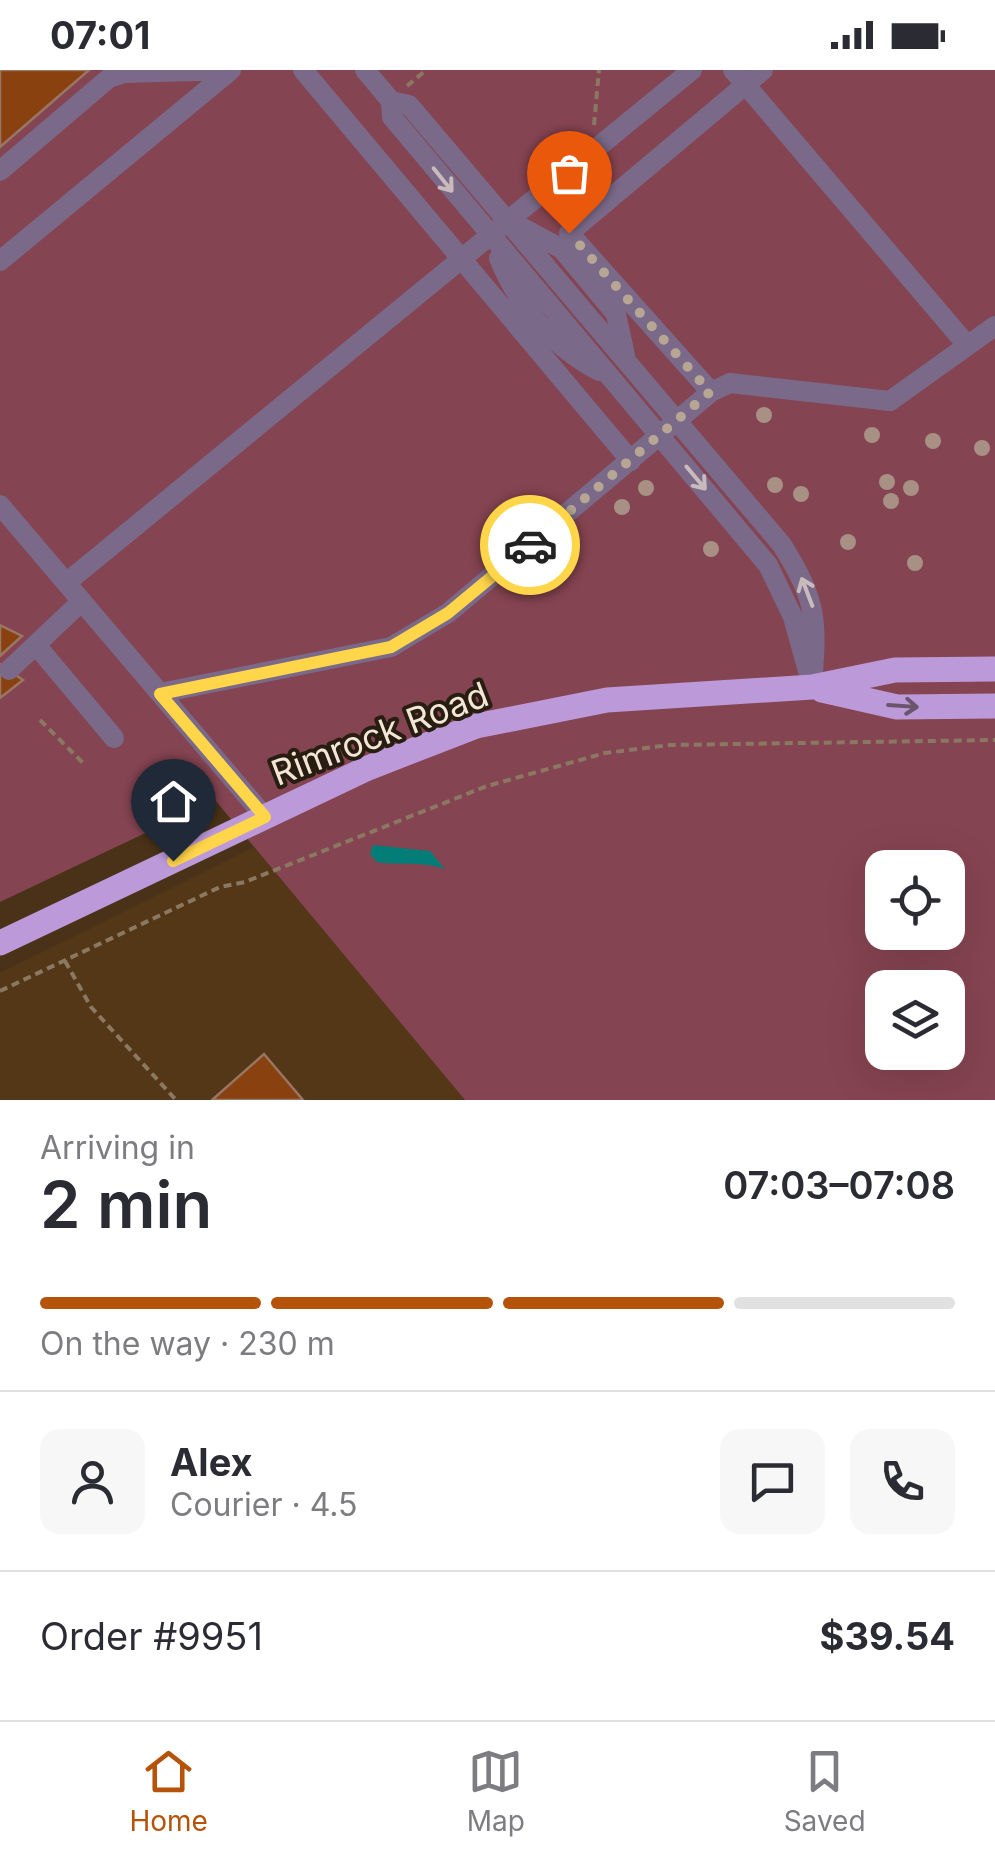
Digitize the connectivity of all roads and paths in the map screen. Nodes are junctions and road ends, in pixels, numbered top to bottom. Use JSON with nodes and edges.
{"nodes":[{"id":1,"x":231,"y":70,"type":"edge"},
{"id":2,"x":304,"y":70,"type":"edge"},
{"id":3,"x":365,"y":70,"type":"edge"},
{"id":4,"x":599,"y":70,"type":"edge"},
{"id":5,"x":692,"y":70,"type":"edge"},
{"id":6,"x":763,"y":70,"type":"edge"},
{"id":7,"x":739,"y":77,"type":"edge"},
{"id":8,"x":391,"y":101,"type":"junction"},
{"id":9,"x":594,"y":126,"type":"dead end"},
{"id":10,"x":0,"y":172,"type":"edge"},
{"id":11,"x":511,"y":222,"type":"junction"},
{"id":12,"x":491,"y":238,"type":"junction"},
{"id":13,"x":463,"y":261,"type":"junction"},
{"id":14,"x":0,"y":262,"type":"edge"},
{"id":15,"x":995,"y":326,"type":"edge"},
{"id":16,"x":967,"y":345,"type":"junction"},
{"id":17,"x":710,"y":392,"type":"junction"},
{"id":18,"x":678,"y":421,"type":"junction"},
{"id":19,"x":661,"y":436,"type":"junction"},
{"id":20,"x":631,"y":461,"type":"junction"},
{"id":21,"x":0,"y":505,"type":"edge"},
{"id":22,"x":66,"y":583,"type":"junction"},
{"id":23,"x":82,"y":602,"type":"junction"},
{"id":24,"x":36,"y":645,"type":"junction"},
{"id":25,"x":995,"y":669,"type":"edge"},
{"id":26,"x":10,"y":670,"type":"dead end"},
{"id":27,"x":812,"y":687,"type":"junction"},
{"id":28,"x":160,"y":694,"type":"junction"},
{"id":29,"x":995,"y":706,"type":"edge"},
{"id":30,"x":40,"y":720,"type":"dead end"},
{"id":31,"x":114,"y":738,"type":"dead end"},
{"id":32,"x":995,"y":740,"type":"edge"},
{"id":33,"x":85,"y":765,"type":"dead end"},
{"id":34,"x":265,"y":817,"type":"junction"},
{"id":35,"x":0,"y":944,"type":"edge"},
{"id":36,"x":65,"y":962,"type":"junction"},
{"id":37,"x":0,"y":991,"type":"edge"},
{"id":38,"x":176,"y":1100,"type":"edge"}],
"edges":[{"from":1,"to":10,"type":"street"},
{"from":1,"to":14,"type":"street"},
{"from":2,"to":13,"type":"street"},
{"from":3,"to":8,"type":"street"},
{"from":4,"to":9,"type":"path"},
{"from":5,"to":11,"type":"street"},
{"from":6,"to":7,"type":"street"},
{"from":7,"to":16,"type":"street"},
{"from":7,"to":17,"type":"street"},
{"from":8,"to":11,"type":"street"},
{"from":8,"to":12,"type":"street","one_way":true},
{"from":11,"to":12,"type":"street"},
{"from":11,"to":18,"type":"street"},
{"from":12,"to":13,"type":"street"},
{"from":12,"to":19,"type":"street"},
{"from":13,"to":20,"type":"street"},
{"from":13,"to":22,"type":"street"},
{"from":15,"to":16,"type":"street"},
{"from":16,"to":17,"type":"street"},
{"from":17,"to":18,"type":"street"},
{"from":18,"to":19,"type":"street"},
{"from":27,"to":18,"type":"street","one_way":true},
{"from":19,"to":20,"type":"street"},
{"from":19,"to":27,"type":"street","one_way":true},
{"from":20,"to":28,"type":"street"},
{"from":21,"to":22,"type":"street"},
{"from":22,"to":23,"type":"street"},
{"from":23,"to":24,"type":"street"},
{"from":23,"to":28,"type":"street"},
{"from":24,"to":26,"type":"street"},
{"from":24,"to":31,"type":"street"},
{"from":25,"to":27,"type":"main road","name":"Rimrock Road"},
{"from":27,"to":29,"type":"main road","name":"Rimrock Road","one_way":true},
{"from":27,"to":34,"type":"main road","name":"Rimrock Road"},
{"from":28,"to":34,"type":"street"},
{"from":30,"to":33,"type":"path"},
{"from":32,"to":36,"type":"path"},
{"from":34,"to":35,"type":"main road","name":"Rimrock Road"},
{"from":36,"to":37,"type":"path"},
{"from":36,"to":38,"type":"path"}]}
